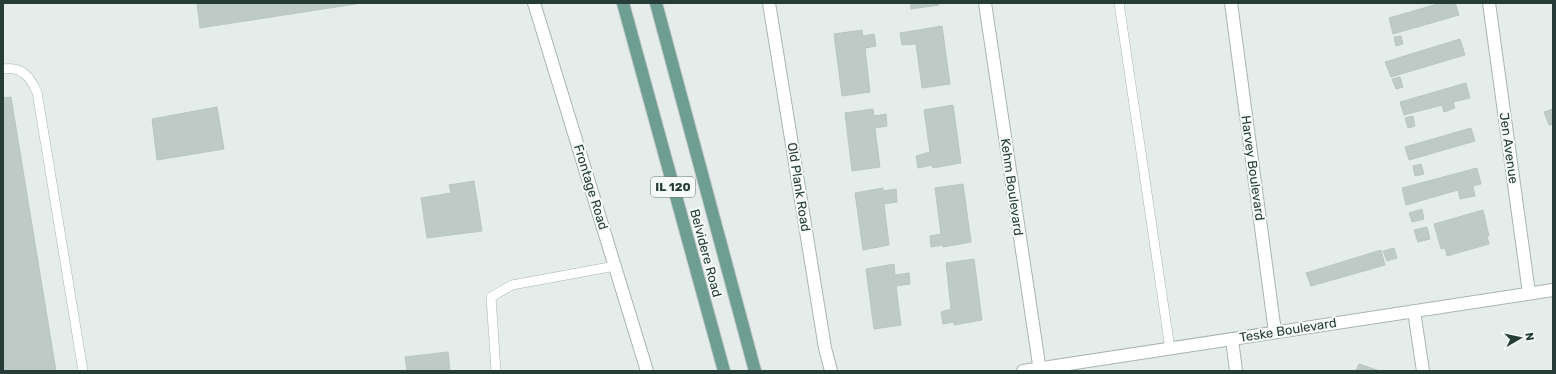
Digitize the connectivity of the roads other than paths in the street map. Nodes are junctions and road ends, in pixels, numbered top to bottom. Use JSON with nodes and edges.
{"nodes":[{"id":1,"x":534,"y":3,"type":"edge"},
{"id":2,"x":623,"y":3,"type":"edge"},
{"id":3,"x":656,"y":3,"type":"edge"},
{"id":4,"x":769,"y":3,"type":"edge"},
{"id":5,"x":985,"y":3,"type":"edge"},
{"id":6,"x":1119,"y":3,"type":"edge"},
{"id":7,"x":1231,"y":3,"type":"edge"},
{"id":8,"x":1489,"y":3,"type":"edge"},
{"id":9,"x":3,"y":69,"type":"edge"},
{"id":10,"x":615,"y":266,"type":"junction"},
{"id":11,"x":1553,"y":290,"type":"edge"},
{"id":12,"x":1529,"y":293,"type":"junction"},
{"id":13,"x":1414,"y":311,"type":"junction"},
{"id":14,"x":1275,"y":332,"type":"junction"},
{"id":15,"x":1232,"y":339,"type":"junction"},
{"id":16,"x":1170,"y":349,"type":"junction"},
{"id":17,"x":1040,"y":370,"type":"edge"},
{"id":18,"x":83,"y":371,"type":"edge"},
{"id":19,"x":496,"y":371,"type":"edge"},
{"id":20,"x":647,"y":371,"type":"edge"},
{"id":21,"x":724,"y":371,"type":"edge"},
{"id":22,"x":755,"y":371,"type":"edge"},
{"id":23,"x":831,"y":371,"type":"edge"},
{"id":24,"x":1023,"y":371,"type":"edge"},
{"id":25,"x":1236,"y":371,"type":"edge"},
{"id":26,"x":1423,"y":371,"type":"edge"}],
"edges":[{"from":1,"to":10,"type":"street","name":"Frontage Road"},
{"from":2,"to":21,"type":"main road","name":"Belvidere Road","number":"IL 120"},
{"from":3,"to":22,"type":"main road","name":"Belvidere Road","number":"IL 120"},
{"from":4,"to":23,"type":"street","name":"Old Plank Road"},
{"from":5,"to":17,"type":"street","name":"Kehm Boulevard"},
{"from":6,"to":16,"type":"lane"},
{"from":7,"to":14,"type":"street","name":"Harvey Boulevard"},
{"from":8,"to":12,"type":"street","name":"Jen Avenue"},
{"from":9,"to":18,"type":"lane"},
{"from":10,"to":19,"type":"lane"},
{"from":10,"to":20,"type":"street","name":"Frontage Road"},
{"from":11,"to":12,"type":"street","name":"Teske Boulevard"},
{"from":12,"to":13,"type":"street","name":"Teske Boulevard"},
{"from":13,"to":14,"type":"street","name":"Teske Boulevard"},
{"from":13,"to":26,"type":"street"},
{"from":14,"to":15,"type":"street","name":"Teske Boulevard"},
{"from":15,"to":16,"type":"street","name":"Teske Boulevard"},
{"from":15,"to":25,"type":"street"},
{"from":16,"to":17,"type":"street","name":"Teske Boulevard"},
{"from":17,"to":24,"type":"street","name":"Teske Boulevard"}]}
